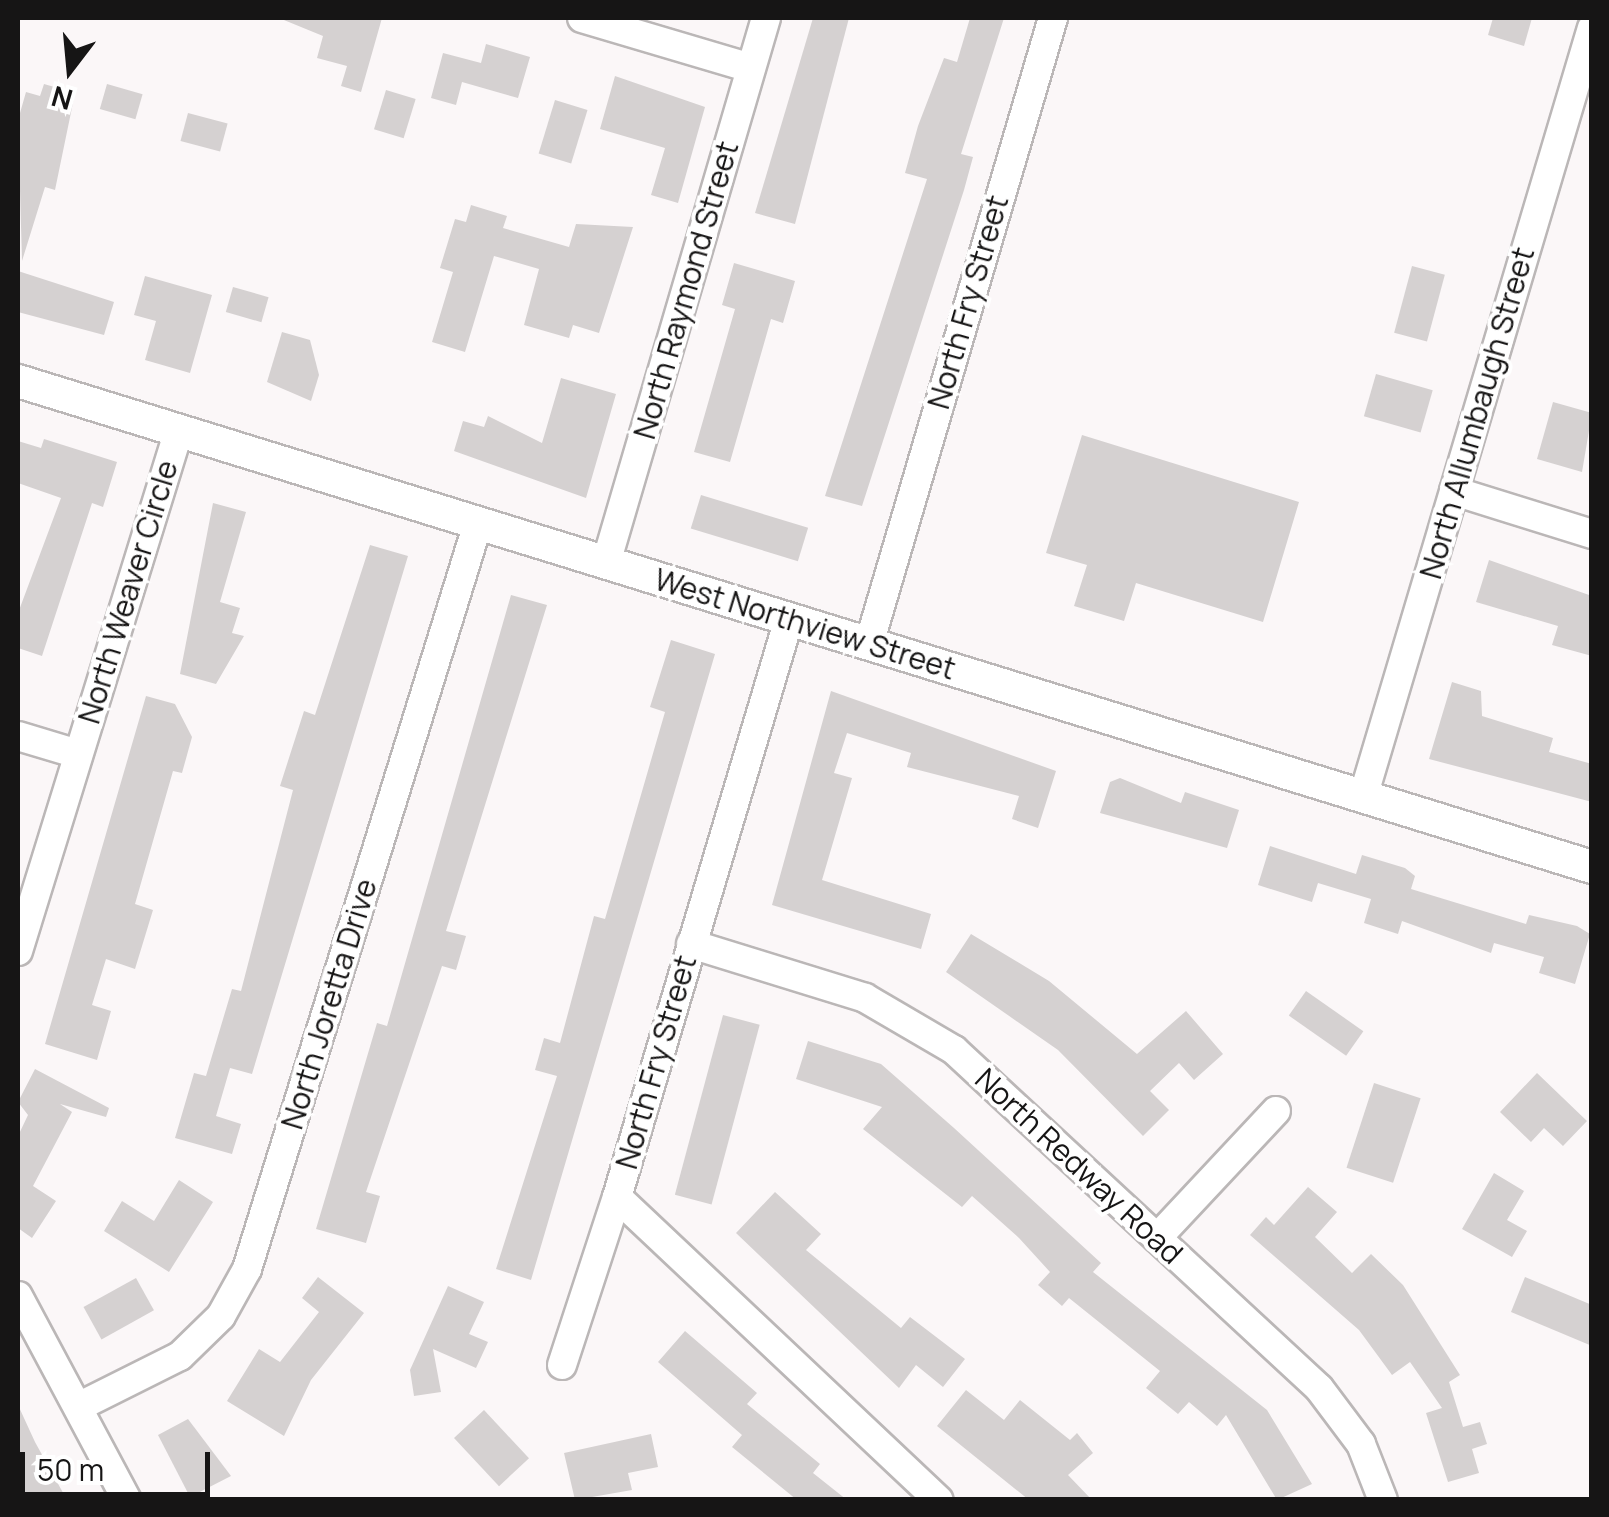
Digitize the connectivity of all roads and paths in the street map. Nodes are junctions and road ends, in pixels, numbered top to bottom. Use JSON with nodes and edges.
{"nodes":[{"id":1,"x":582,"y":18,"type":"edge"},
{"id":2,"x":766,"y":18,"type":"edge"},
{"id":3,"x":1053,"y":18,"type":"edge"},
{"id":4,"x":1592,"y":28,"type":"edge"},
{"id":5,"x":1586,"y":64,"type":"edge"},
{"id":6,"x":751,"y":68,"type":"junction"},
{"id":7,"x":18,"y":381,"type":"edge"},
{"id":8,"x":178,"y":430,"type":"junction"},
{"id":9,"x":1454,"y":491,"type":"junction"},
{"id":10,"x":478,"y":522,"type":"junction"},
{"id":11,"x":1592,"y":534,"type":"edge"},
{"id":12,"x":606,"y":564,"type":"junction"},
{"id":13,"x":790,"y":618,"type":"junction"},
{"id":14,"x":869,"y":644,"type":"junction"},
{"id":15,"x":18,"y":736,"type":"edge"},
{"id":16,"x":78,"y":754,"type":"junction"},
{"id":17,"x":1364,"y":797,"type":"junction"},
{"id":18,"x":1592,"y":867,"type":"edge"},
{"id":19,"x":691,"y":944,"type":"junction"},
{"id":20,"x":18,"y":951,"type":"edge"},
{"id":21,"x":1276,"y":1111,"type":"dead end"},
{"id":22,"x":616,"y":1197,"type":"junction"},
{"id":23,"x":1157,"y":1238,"type":"junction"},
{"id":24,"x":18,"y":1296,"type":"edge"},
{"id":25,"x":562,"y":1366,"type":"dead end"},
{"id":26,"x":78,"y":1407,"type":"junction"},
{"id":27,"x":127,"y":1500,"type":"edge"},
{"id":28,"x":939,"y":1500,"type":"edge"},
{"id":29,"x":1383,"y":1500,"type":"edge"}],
"edges":[{"from":1,"to":6,"type":"street"},
{"from":2,"to":6,"type":"street","name":"North Raymond Street"},
{"from":3,"to":14,"type":"street","name":"North Fry Street"},
{"from":4,"to":5,"type":"street","name":"North Allumbaugh Street"},
{"from":5,"to":9,"type":"street","name":"North Allumbaugh Street"},
{"from":6,"to":12,"type":"street","name":"North Raymond Street"},
{"from":7,"to":8,"type":"street","name":"West Northview Street"},
{"from":8,"to":10,"type":"street","name":"West Northview Street"},
{"from":8,"to":16,"type":"street","name":"North Weaver Circle"},
{"from":9,"to":11,"type":"street"},
{"from":9,"to":17,"type":"street","name":"North Allumbaugh Street"},
{"from":10,"to":12,"type":"street","name":"West Northview Street"},
{"from":10,"to":26,"type":"street","name":"North Joretta Drive"},
{"from":12,"to":13,"type":"street","name":"West Northview Street"},
{"from":13,"to":14,"type":"street","name":"West Northview Street"},
{"from":13,"to":19,"type":"street","name":"North Fry Street"},
{"from":14,"to":17,"type":"street","name":"West Northview Street"},
{"from":15,"to":16,"type":"street","name":"North Weaver Circle"},
{"from":16,"to":20,"type":"street","name":"North Weaver Circle"},
{"from":17,"to":18,"type":"street","name":"West Northview Street"},
{"from":19,"to":22,"type":"street","name":"North Fry Street"},
{"from":19,"to":23,"type":"street","name":"North Redway Road"},
{"from":21,"to":23,"type":"street"},
{"from":22,"to":25,"type":"street"},
{"from":22,"to":28,"type":"street","name":"North Fry Street"},
{"from":23,"to":29,"type":"street","name":"North Redway Road"},
{"from":24,"to":26,"type":"street"},
{"from":26,"to":27,"type":"street"}]}
